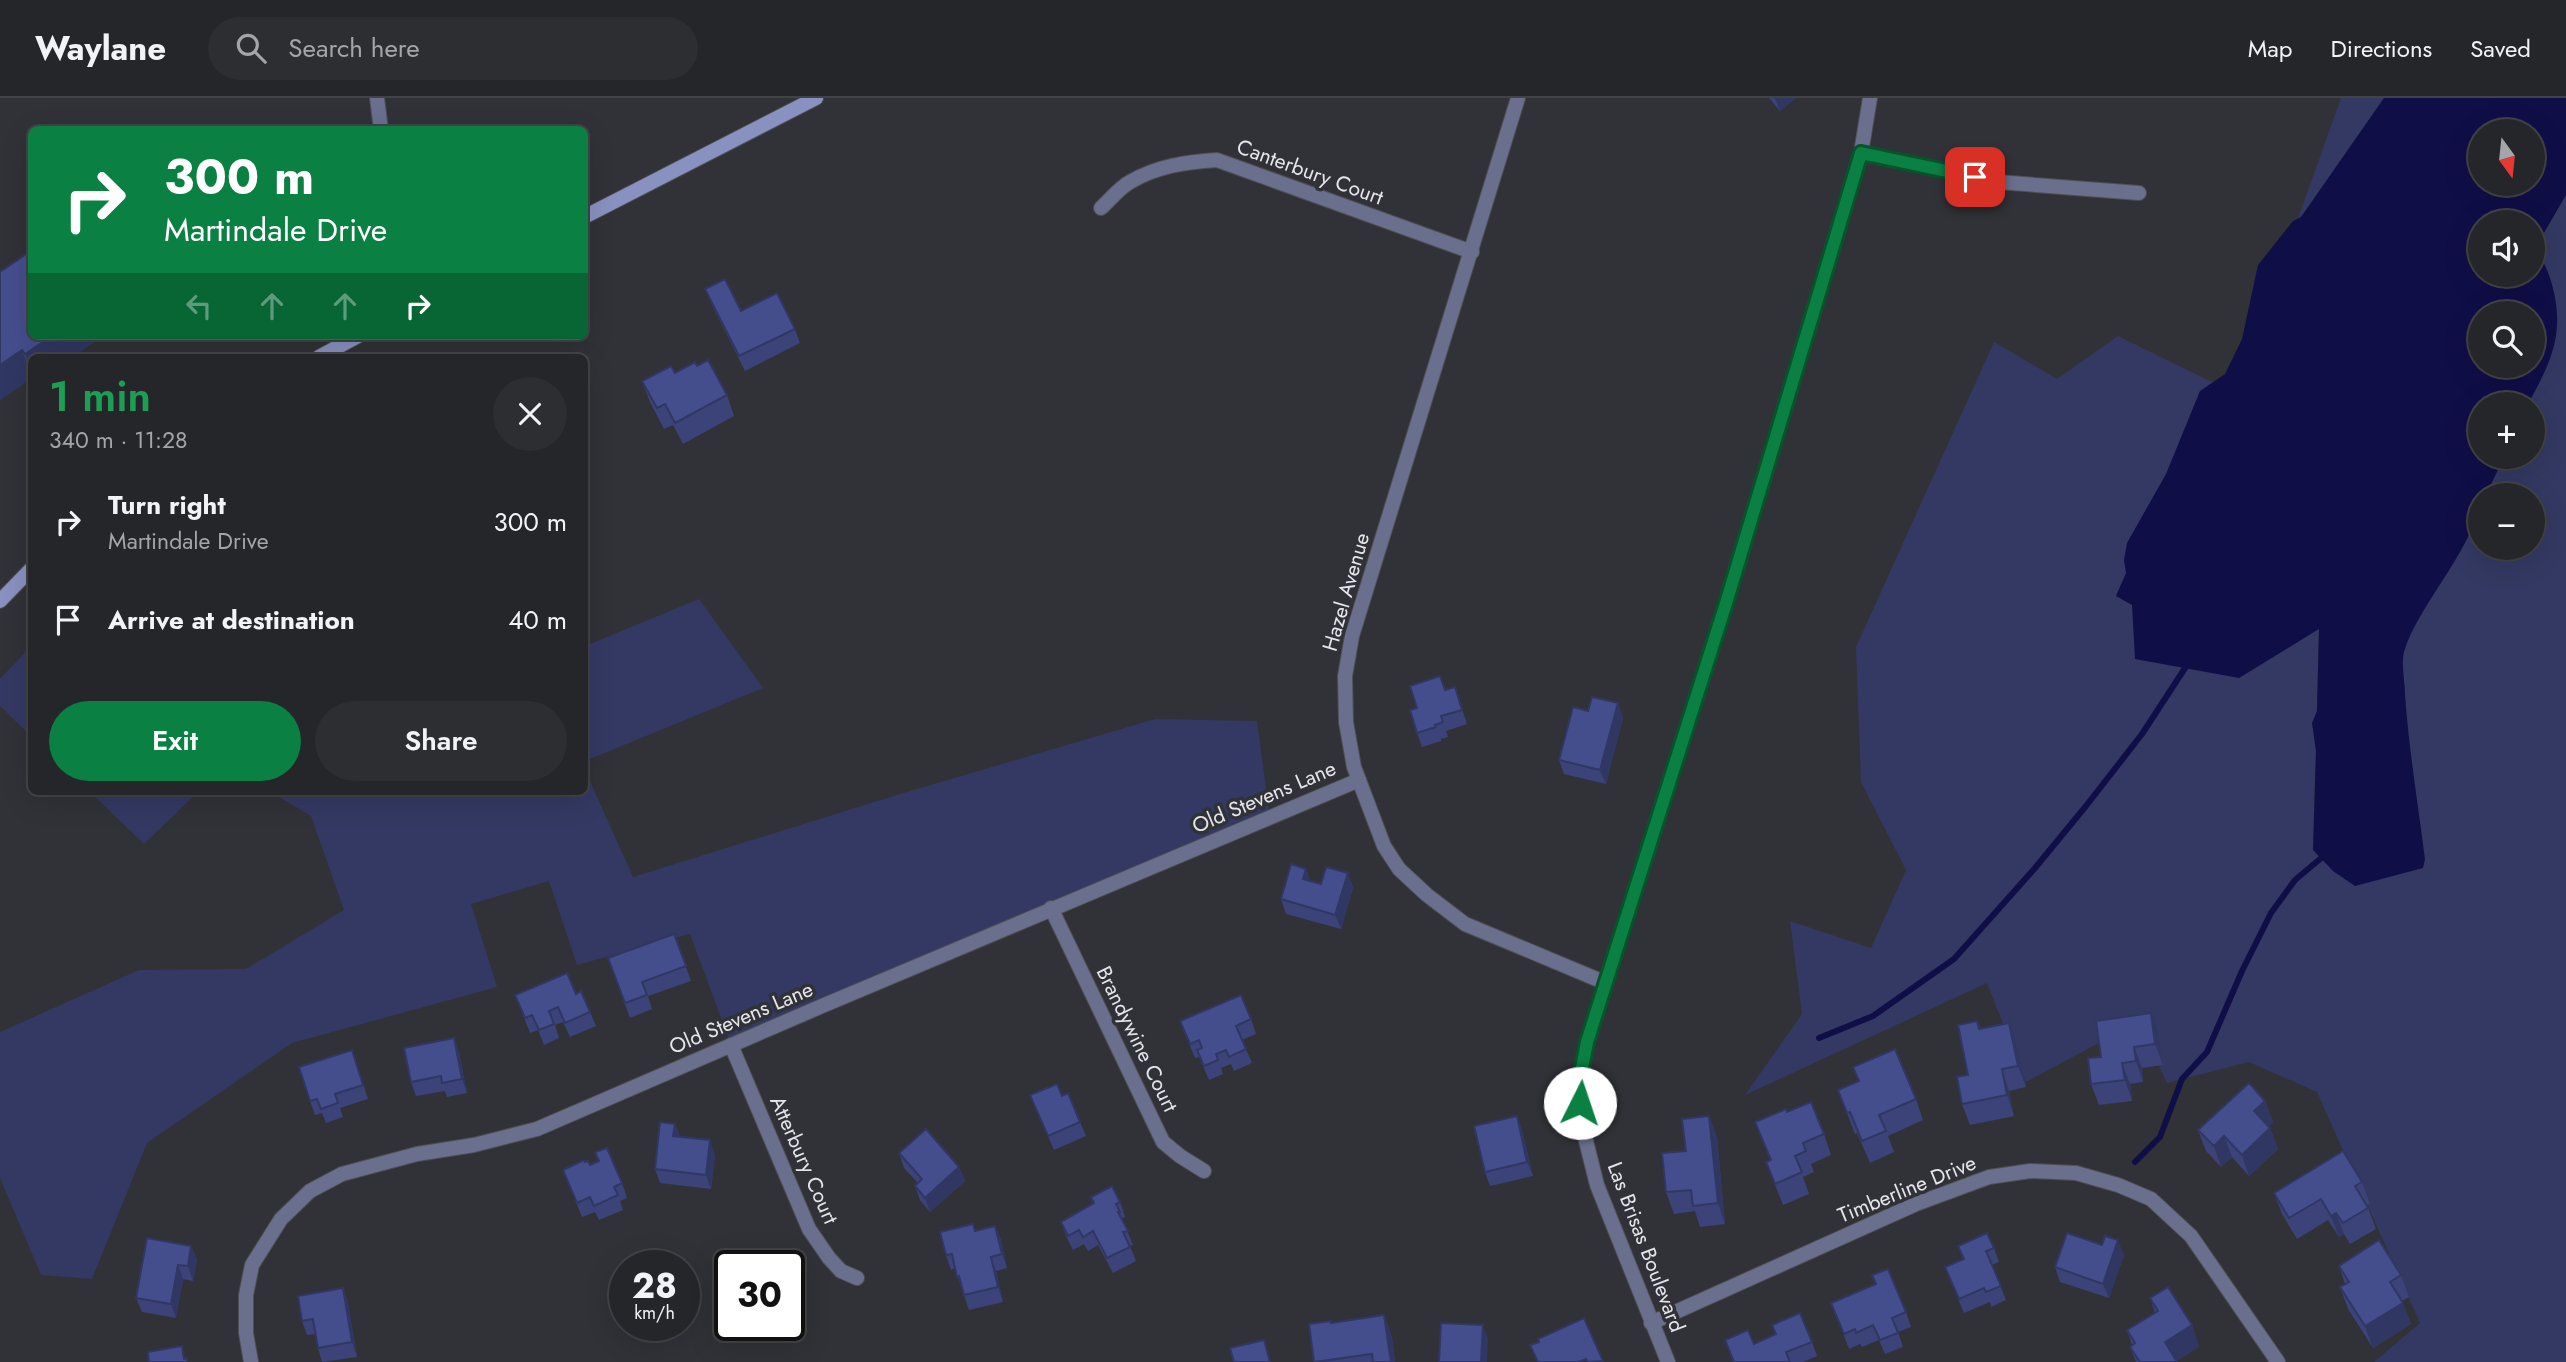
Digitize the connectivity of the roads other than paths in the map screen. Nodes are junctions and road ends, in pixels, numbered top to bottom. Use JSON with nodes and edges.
{"nodes":[{"id":1,"x":377,"y":98,"type":"edge"},
{"id":2,"x":816,"y":98,"type":"edge"},
{"id":3,"x":1518,"y":98,"type":"edge"},
{"id":4,"x":1870,"y":98,"type":"edge"},
{"id":5,"x":380,"y":126,"type":"edge"},
{"id":6,"x":1861,"y":153,"type":"junction"},
{"id":7,"x":2139,"y":193,"type":"dead end"},
{"id":8,"x":1101,"y":208,"type":"dead end"},
{"id":9,"x":588,"y":215,"type":"edge"},
{"id":10,"x":1472,"y":253,"type":"junction"},
{"id":11,"x":351,"y":340,"type":"edge"},
{"id":12,"x":325,"y":354,"type":"edge"},
{"id":13,"x":28,"y":572,"type":"edge"},
{"id":14,"x":0,"y":601,"type":"edge"},
{"id":15,"x":1359,"y":780,"type":"junction"},
{"id":16,"x":1051,"y":908,"type":"junction"},
{"id":17,"x":1606,"y":983,"type":"junction"},
{"id":18,"x":731,"y":1045,"type":"junction"},
{"id":19,"x":1204,"y":1171,"type":"dead end"},
{"id":20,"x":857,"y":1278,"type":"dead end"},
{"id":21,"x":1651,"y":1323,"type":"junction"},
{"id":22,"x":251,"y":1362,"type":"edge"},
{"id":23,"x":1668,"y":1362,"type":"edge"},
{"id":24,"x":2278,"y":1362,"type":"edge"}],
"edges":[{"from":1,"to":5,"type":"street"},
{"from":2,"to":9,"type":"street"},
{"from":3,"to":10,"type":"street","name":"Hazel Avenue"},
{"from":4,"to":6,"type":"street","name":"Las Brisas Boulevard"},
{"from":6,"to":7,"type":"street"},
{"from":6,"to":17,"type":"street","name":"Las Brisas Boulevard"},
{"from":8,"to":10,"type":"street","name":"Canterbury Court"},
{"from":10,"to":15,"type":"street","name":"Hazel Avenue"},
{"from":11,"to":12,"type":"street"},
{"from":13,"to":14,"type":"street"},
{"from":15,"to":16,"type":"street","name":"Old Stevens Lane"},
{"from":15,"to":17,"type":"street","name":"Hazel Avenue"},
{"from":16,"to":18,"type":"street","name":"Old Stevens Lane"},
{"from":16,"to":19,"type":"street","name":"Brandywine Court"},
{"from":17,"to":21,"type":"street","name":"Las Brisas Boulevard"},
{"from":18,"to":20,"type":"street","name":"Atterbury Court"},
{"from":18,"to":22,"type":"street","name":"Old Stevens Lane"},
{"from":21,"to":23,"type":"street","name":"Las Brisas Boulevard"},
{"from":21,"to":24,"type":"street","name":"Timberline Drive"}]}
